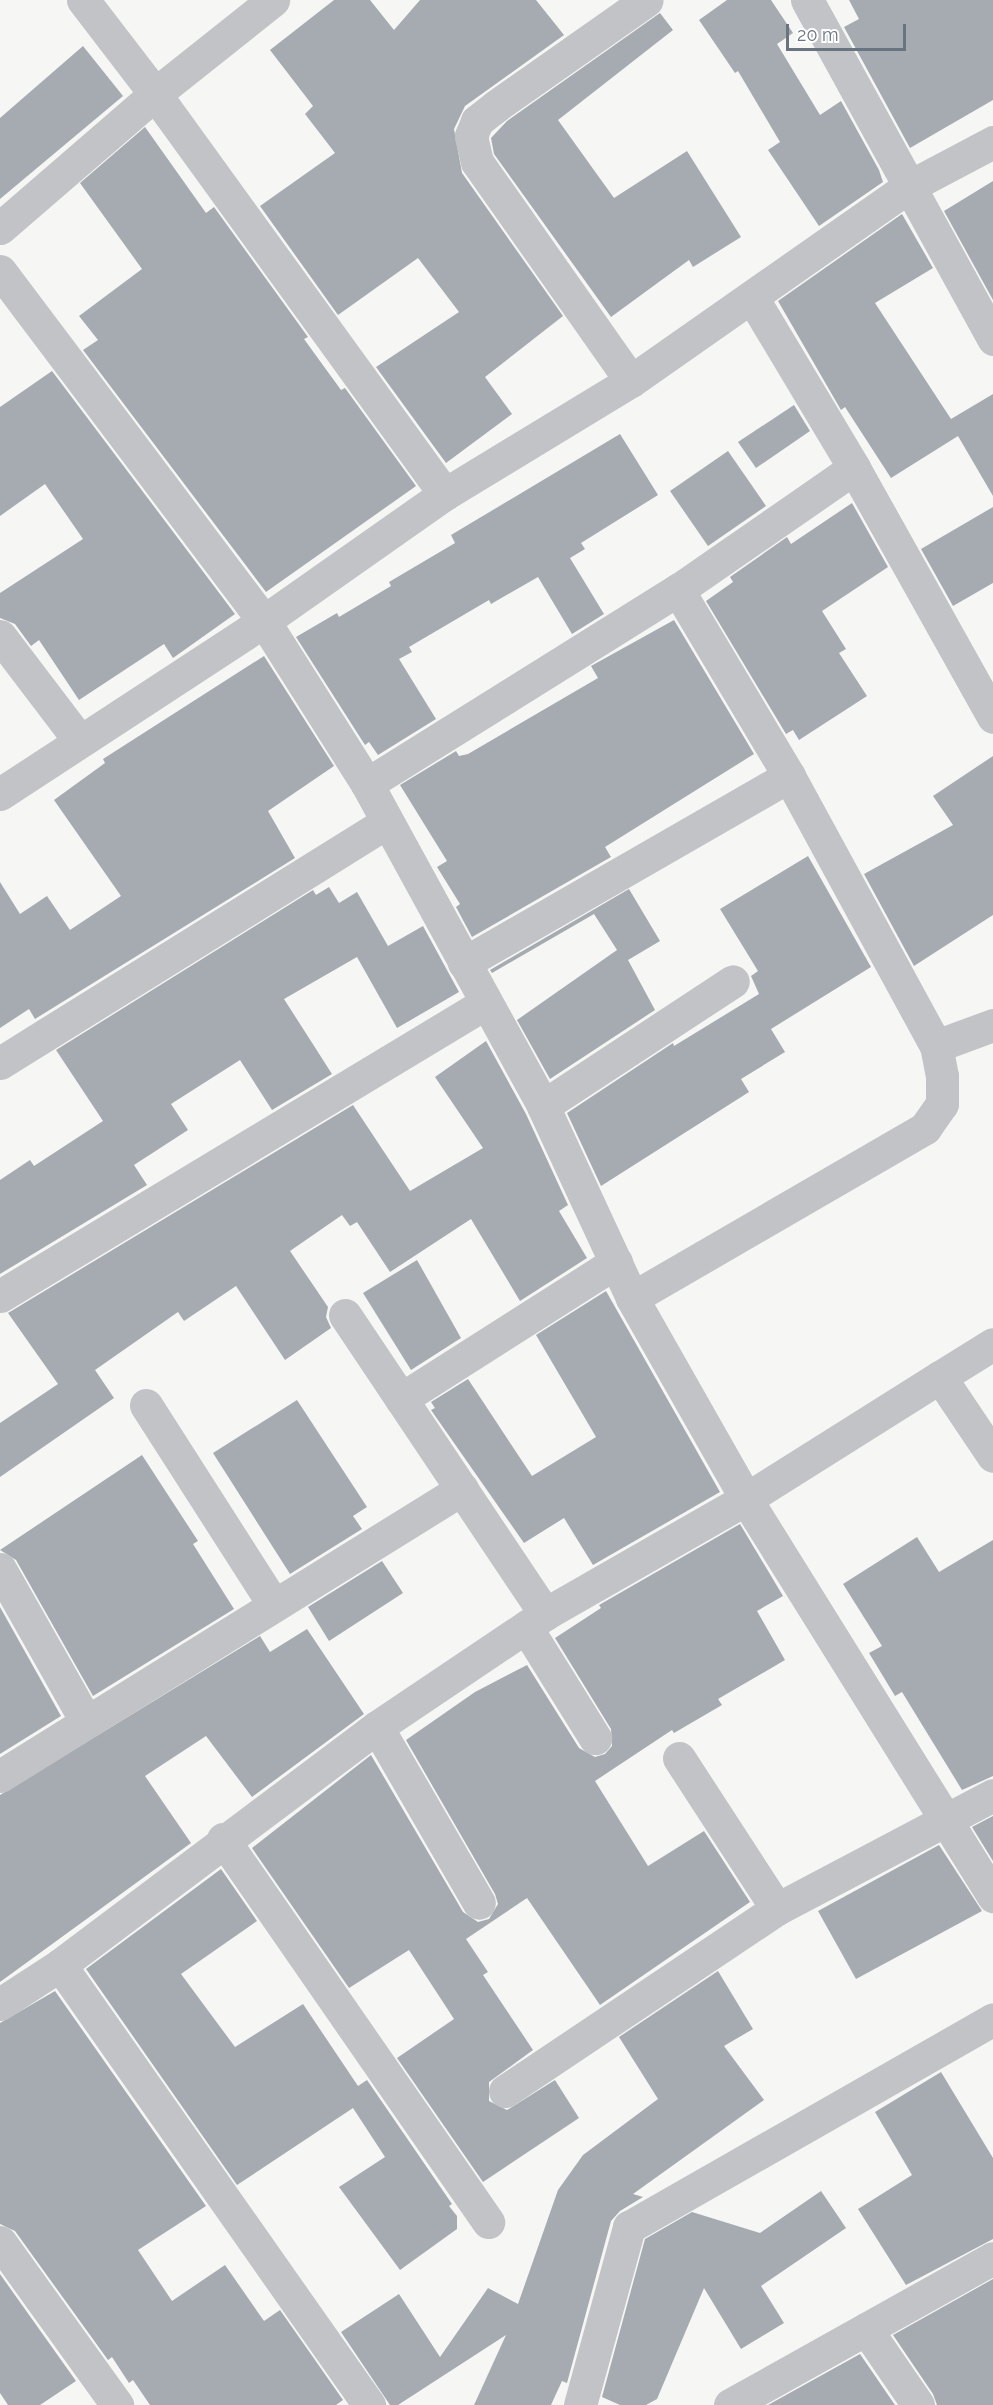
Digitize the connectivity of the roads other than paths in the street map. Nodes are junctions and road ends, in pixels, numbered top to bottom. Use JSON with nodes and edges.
{"nodes":[{"id":1,"x":83,"y":0,"type":"edge"},
{"id":2,"x":273,"y":0,"type":"edge"},
{"id":3,"x":647,"y":0,"type":"edge"},
{"id":4,"x":807,"y":0,"type":"edge"},
{"id":5,"x":155,"y":94,"type":"junction"},
{"id":6,"x":993,"y":142,"type":"edge"},
{"id":7,"x":910,"y":186,"type":"junction"},
{"id":8,"x":0,"y":228,"type":"edge"},
{"id":9,"x":0,"y":271,"type":"edge"},
{"id":10,"x":753,"y":299,"type":"junction"},
{"id":11,"x":993,"y":339,"type":"edge"},
{"id":12,"x":631,"y":381,"type":"junction"},
{"id":13,"x":854,"y":468,"type":"junction"},
{"id":14,"x":445,"y":495,"type":"junction"},
{"id":15,"x":678,"y":590,"type":"junction"},
{"id":16,"x":264,"y":621,"type":"junction"},
{"id":17,"x":0,"y":636,"type":"edge"},
{"id":18,"x":993,"y":717,"type":"edge"},
{"id":19,"x":80,"y":740,"type":"junction"},
{"id":20,"x":789,"y":776,"type":"junction"},
{"id":21,"x":367,"y":784,"type":"junction"},
{"id":22,"x":0,"y":794,"type":"edge"},
{"id":23,"x":386,"y":823,"type":"junction"},
{"id":24,"x":464,"y":963,"type":"junction"},
{"id":25,"x":733,"y":981,"type":"dead end"},
{"id":26,"x":484,"y":1004,"type":"junction"},
{"id":27,"x":993,"y":1025,"type":"edge"},
{"id":28,"x":936,"y":1046,"type":"junction"},
{"id":29,"x":0,"y":1063,"type":"edge"},
{"id":30,"x":543,"y":1106,"type":"junction"},
{"id":31,"x":616,"y":1262,"type":"junction"},
{"id":32,"x":0,"y":1296,"type":"edge"},
{"id":33,"x":632,"y":1298,"type":"junction"},
{"id":34,"x":345,"y":1315,"type":"dead end"},
{"id":35,"x":993,"y":1344,"type":"edge"},
{"id":36,"x":940,"y":1377,"type":"junction"},
{"id":37,"x":401,"y":1399,"type":"junction"},
{"id":38,"x":146,"y":1405,"type":"dead end"},
{"id":39,"x":993,"y":1456,"type":"edge"},
{"id":40,"x":462,"y":1489,"type":"junction"},
{"id":41,"x":746,"y":1499,"type":"junction"},
{"id":42,"x":0,"y":1569,"type":"edge"},
{"id":43,"x":274,"y":1605,"type":"junction"},
{"id":44,"x":536,"y":1621,"type":"junction"},
{"id":45,"x":86,"y":1721,"type":"junction"},
{"id":46,"x":377,"y":1727,"type":"junction"},
{"id":47,"x":595,"y":1738,"type":"dead end"},
{"id":48,"x":679,"y":1758,"type":"dead end"},
{"id":49,"x":0,"y":1776,"type":"edge"},
{"id":50,"x":993,"y":1795,"type":"edge"},
{"id":51,"x":946,"y":1823,"type":"junction"},
{"id":52,"x":223,"y":1839,"type":"junction"},
{"id":53,"x":993,"y":1896,"type":"edge"},
{"id":54,"x":479,"y":1904,"type":"dead end"},
{"id":55,"x":777,"y":1909,"type":"junction"},
{"id":56,"x":60,"y":1965,"type":"junction"},
{"id":57,"x":0,"y":2004,"type":"edge"},
{"id":58,"x":993,"y":2019,"type":"edge"},
{"id":59,"x":505,"y":2091,"type":"dead end"},
{"id":60,"x":488,"y":2222,"type":"dead end"},
{"id":61,"x":0,"y":2242,"type":"edge"},
{"id":62,"x":993,"y":2258,"type":"edge"},
{"id":63,"x":866,"y":2329,"type":"junction"},
{"id":64,"x":117,"y":2405,"type":"edge"},
{"id":65,"x":369,"y":2405,"type":"edge"},
{"id":66,"x":580,"y":2405,"type":"edge"},
{"id":67,"x":730,"y":2405,"type":"edge"},
{"id":68,"x":918,"y":2405,"type":"edge"}],
"edges":[{"from":1,"to":5,"type":"street"},
{"from":2,"to":5,"type":"street"},
{"from":3,"to":12,"type":"street"},
{"from":4,"to":7,"type":"street"},
{"from":5,"to":8,"type":"street"},
{"from":5,"to":14,"type":"street"},
{"from":6,"to":7,"type":"street"},
{"from":7,"to":10,"type":"street"},
{"from":7,"to":11,"type":"street"},
{"from":9,"to":16,"type":"street"},
{"from":10,"to":12,"type":"street"},
{"from":10,"to":13,"type":"street"},
{"from":12,"to":14,"type":"street"},
{"from":13,"to":15,"type":"street"},
{"from":13,"to":18,"type":"street"},
{"from":14,"to":16,"type":"street"},
{"from":15,"to":20,"type":"street"},
{"from":15,"to":21,"type":"street"},
{"from":16,"to":19,"type":"street"},
{"from":16,"to":21,"type":"street"},
{"from":17,"to":19,"type":"street"},
{"from":19,"to":22,"type":"street"},
{"from":20,"to":24,"type":"street"},
{"from":20,"to":28,"type":"street"},
{"from":21,"to":23,"type":"street"},
{"from":23,"to":24,"type":"street"},
{"from":23,"to":29,"type":"street"},
{"from":24,"to":26,"type":"street"},
{"from":25,"to":30,"type":"street"},
{"from":26,"to":30,"type":"street"},
{"from":26,"to":32,"type":"street"},
{"from":27,"to":28,"type":"street"},
{"from":28,"to":33,"type":"street"},
{"from":30,"to":31,"type":"street"},
{"from":31,"to":33,"type":"street"},
{"from":31,"to":37,"type":"street"},
{"from":33,"to":41,"type":"street"},
{"from":34,"to":37,"type":"street"},
{"from":35,"to":36,"type":"street"},
{"from":36,"to":39,"type":"street"},
{"from":36,"to":41,"type":"street"},
{"from":37,"to":40,"type":"street"},
{"from":38,"to":43,"type":"street"},
{"from":40,"to":43,"type":"street"},
{"from":40,"to":44,"type":"street"},
{"from":41,"to":44,"type":"street"},
{"from":41,"to":51,"type":"street"},
{"from":42,"to":45,"type":"street"},
{"from":43,"to":45,"type":"street"},
{"from":44,"to":46,"type":"street"},
{"from":44,"to":47,"type":"street"},
{"from":45,"to":49,"type":"street"},
{"from":46,"to":52,"type":"street"},
{"from":46,"to":54,"type":"street"},
{"from":48,"to":55,"type":"street"},
{"from":50,"to":51,"type":"street"},
{"from":51,"to":53,"type":"street"},
{"from":51,"to":55,"type":"street"},
{"from":52,"to":56,"type":"street"},
{"from":52,"to":60,"type":"street"},
{"from":55,"to":59,"type":"street"},
{"from":56,"to":57,"type":"street"},
{"from":56,"to":65,"type":"street"},
{"from":58,"to":66,"type":"street"},
{"from":61,"to":64,"type":"street"},
{"from":62,"to":63,"type":"street"},
{"from":63,"to":67,"type":"street"},
{"from":63,"to":68,"type":"street"}]}
